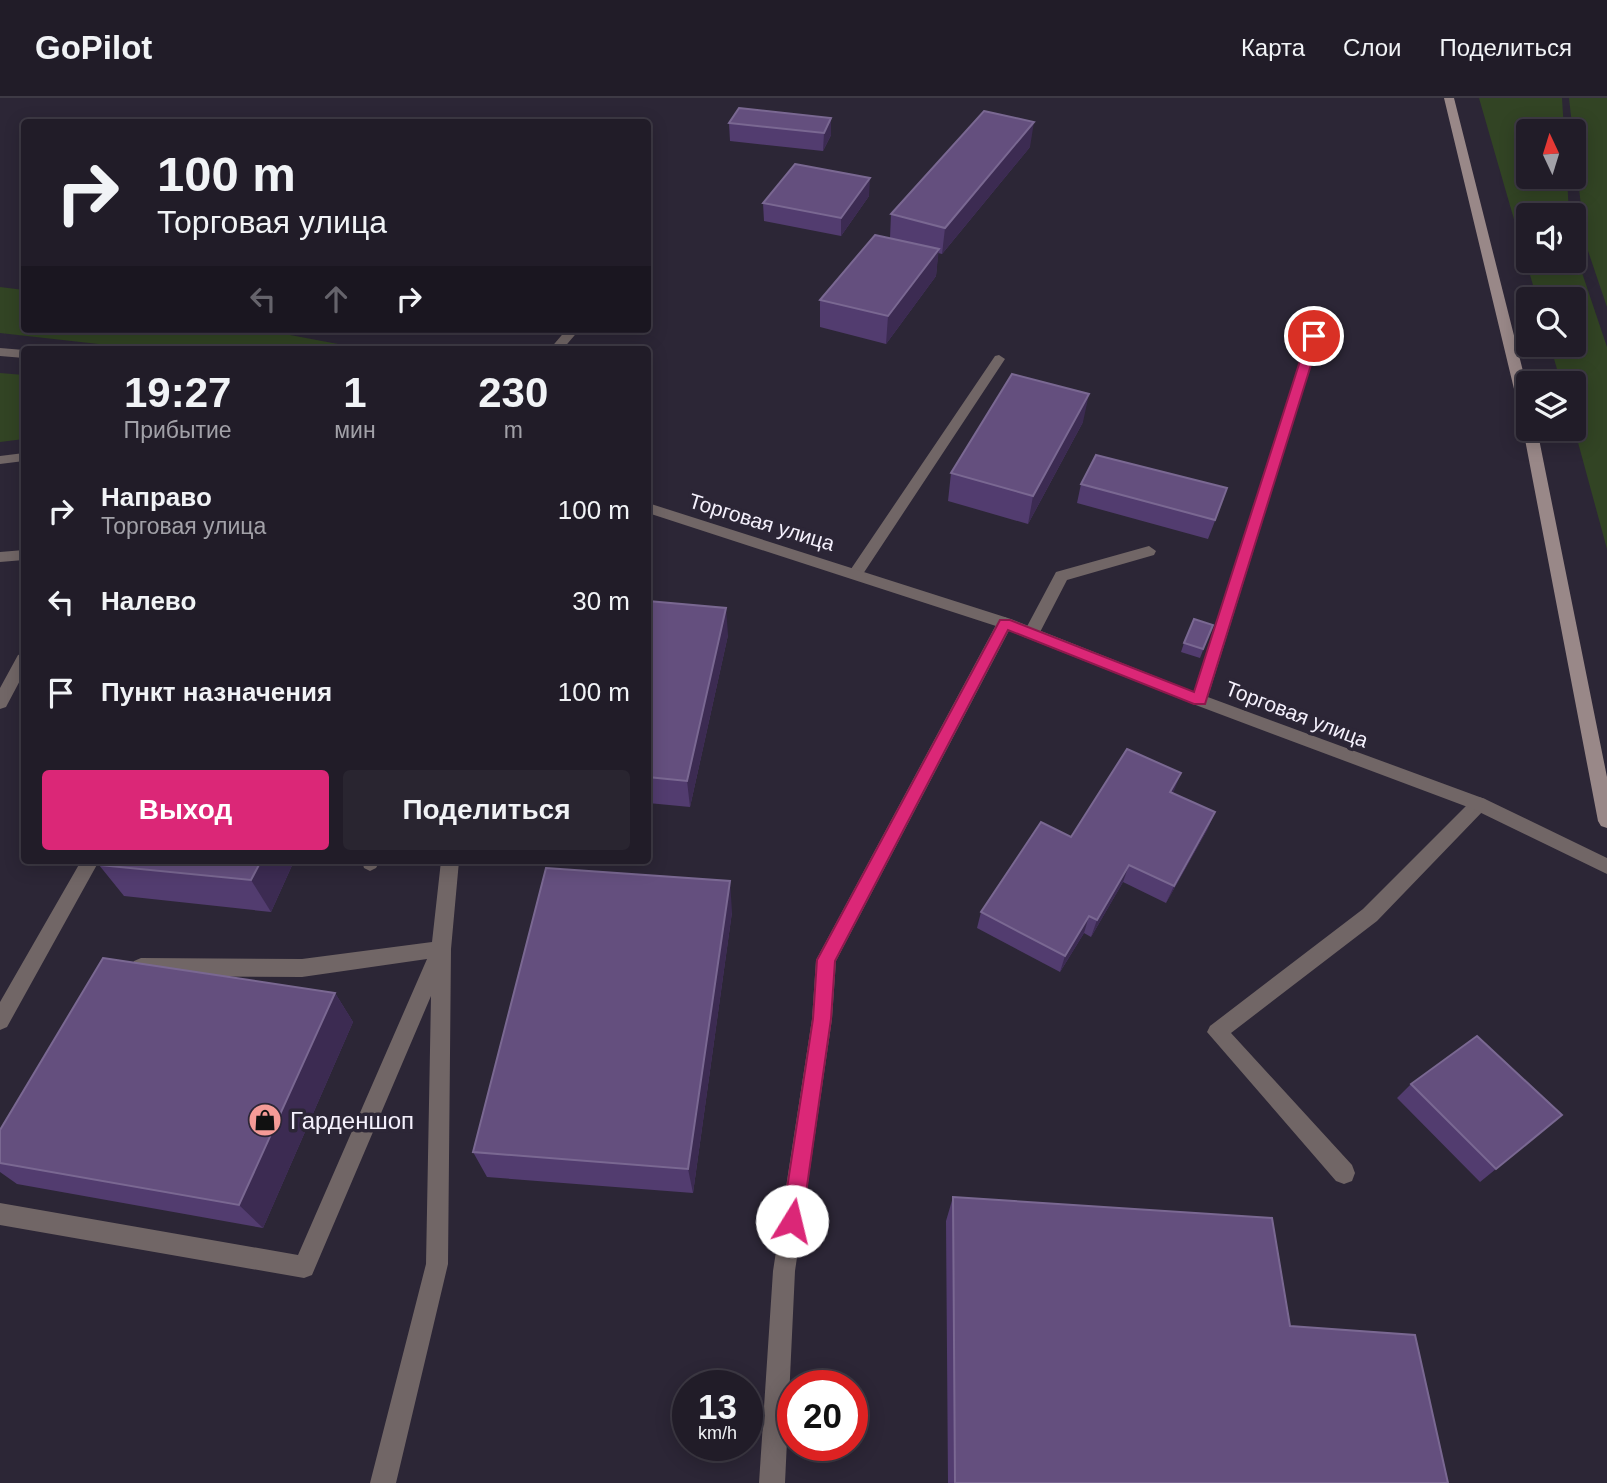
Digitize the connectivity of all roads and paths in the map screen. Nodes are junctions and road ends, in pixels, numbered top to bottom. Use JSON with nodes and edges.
{"nodes":[{"id":1,"x":1449,"y":98,"type":"edge"},
{"id":2,"x":570,"y":333,"type":"edge"},
{"id":3,"x":1314,"y":336,"type":"dead end"},
{"id":4,"x":559,"y":346,"type":"edge"},
{"id":5,"x":0,"y":352,"type":"edge"},
{"id":6,"x":21,"y":354,"type":"edge"},
{"id":7,"x":999,"y":359,"type":"dead end"},
{"id":8,"x":1516,"y":371,"type":"edge"},
{"id":9,"x":1533,"y":441,"type":"edge"},
{"id":10,"x":21,"y":457,"type":"edge"},
{"id":11,"x":0,"y":460,"type":"edge"},
{"id":12,"x":651,"y":509,"type":"edge"},
{"id":13,"x":1149,"y":551,"type":"dead end"},
{"id":14,"x":21,"y":555,"type":"edge"},
{"id":15,"x":0,"y":557,"type":"edge"},
{"id":16,"x":856,"y":573,"type":"junction"},
{"id":17,"x":1005,"y":623,"type":"junction"},
{"id":18,"x":1031,"y":634,"type":"junction"},
{"id":19,"x":21,"y":664,"type":"edge"},
{"id":20,"x":1199,"y":700,"type":"junction"},
{"id":21,"x":0,"y":703,"type":"edge"},
{"id":22,"x":1479,"y":804,"type":"junction"},
{"id":23,"x":1607,"y":821,"type":"edge"},
{"id":24,"x":88,"y":864,"type":"edge"},
{"id":25,"x":450,"y":864,"type":"edge"},
{"id":26,"x":1607,"y":866,"type":"edge"},
{"id":27,"x":441,"y":949,"type":"junction"},
{"id":28,"x":117,"y":966,"type":"edge"},
{"id":29,"x":0,"y":1021,"type":"edge"},
{"id":30,"x":1344,"y":1173,"type":"dead end"},
{"id":31,"x":0,"y":1214,"type":"edge"},
{"id":32,"x":383,"y":1483,"type":"edge"},
{"id":33,"x":772,"y":1483,"type":"edge"}],
"edges":[{"from":1,"to":8,"type":"main road"},
{"from":2,"to":4,"type":"street"},
{"from":3,"to":20,"type":"street"},
{"from":5,"to":6,"type":"street"},
{"from":7,"to":16,"type":"street"},
{"from":9,"to":23,"type":"main road"},
{"from":10,"to":11,"type":"street"},
{"from":12,"to":16,"type":"street","name":"Торговая улица"},
{"from":13,"to":18,"type":"street"},
{"from":14,"to":15,"type":"street"},
{"from":16,"to":17,"type":"street","name":"Торговая улица"},
{"from":17,"to":18,"type":"street","name":"Торговая улица"},
{"from":17,"to":33,"type":"street"},
{"from":18,"to":20,"type":"street","name":"Торговая улица"},
{"from":19,"to":21,"type":"street"},
{"from":20,"to":22,"type":"street","name":"Торговая улица"},
{"from":22,"to":26,"type":"street","name":"Торговая улица"},
{"from":22,"to":30,"type":"street"},
{"from":24,"to":29,"type":"street"},
{"from":25,"to":27,"type":"street"},
{"from":27,"to":28,"type":"street"},
{"from":27,"to":31,"type":"street"},
{"from":27,"to":32,"type":"street"}]}
